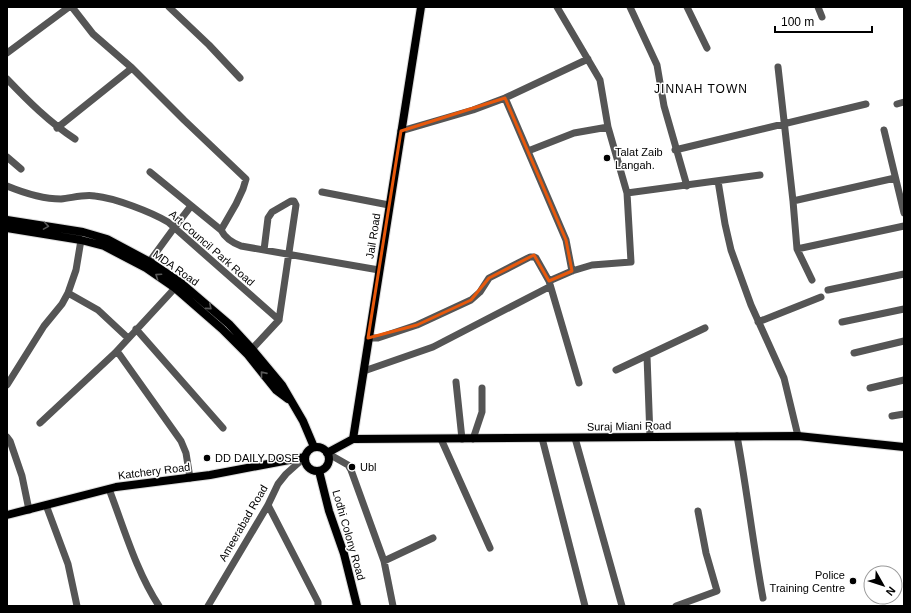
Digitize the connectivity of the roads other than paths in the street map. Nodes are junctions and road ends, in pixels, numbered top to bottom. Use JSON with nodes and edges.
{"nodes":[{"id":1,"x":69,"y":7,"type":"edge"},
{"id":2,"x":72,"y":7,"type":"edge"},
{"id":3,"x":169,"y":7,"type":"edge"},
{"id":4,"x":421,"y":7,"type":"edge"},
{"id":5,"x":557,"y":7,"type":"edge"},
{"id":6,"x":630,"y":7,"type":"edge"},
{"id":7,"x":687,"y":7,"type":"edge"},
{"id":8,"x":818,"y":7,"type":"edge"},
{"id":9,"x":822,"y":17,"type":"dead end"},
{"id":10,"x":707,"y":48,"type":"dead end"},
{"id":11,"x":7,"y":53,"type":"edge"},
{"id":12,"x":588,"y":59,"type":"junction"},
{"id":13,"x":778,"y":67,"type":"dead end"},
{"id":14,"x":132,"y":68,"type":"junction"},
{"id":15,"x":240,"y":78,"type":"dead end"},
{"id":16,"x":7,"y":79,"type":"edge"},
{"id":17,"x":505,"y":98,"type":"junction"},
{"id":18,"x":866,"y":104,"type":"dead end"},
{"id":19,"x":784,"y":124,"type":"junction"},
{"id":20,"x":608,"y":127,"type":"junction"},
{"id":21,"x":57,"y":128,"type":"junction"},
{"id":22,"x":884,"y":130,"type":"dead end"},
{"id":23,"x":401,"y":131,"type":"junction"},
{"id":24,"x":74,"y":139,"type":"dead end"},
{"id":25,"x":675,"y":150,"type":"junction"},
{"id":26,"x":528,"y":151,"type":"junction"},
{"id":27,"x":7,"y":157,"type":"edge"},
{"id":28,"x":21,"y":169,"type":"dead end"},
{"id":29,"x":150,"y":172,"type":"dead end"},
{"id":30,"x":760,"y":176,"type":"dead end"},
{"id":31,"x":895,"y":178,"type":"junction"},
{"id":32,"x":718,"y":181,"type":"junction"},
{"id":33,"x":7,"y":186,"type":"edge"},
{"id":34,"x":686,"y":186,"type":"junction"},
{"id":35,"x":322,"y":192,"type":"dead end"},
{"id":36,"x":627,"y":193,"type":"junction"},
{"id":37,"x":793,"y":201,"type":"junction"},
{"id":38,"x":903,"y":202,"type":"edge"},
{"id":39,"x":389,"y":205,"type":"junction"},
{"id":40,"x":191,"y":206,"type":"junction"},
{"id":41,"x":904,"y":213,"type":"edge"},
{"id":42,"x":7,"y":220,"type":"edge"},
{"id":43,"x":904,"y":226,"type":"edge"},
{"id":44,"x":7,"y":228,"type":"edge"},
{"id":45,"x":174,"y":228,"type":"junction"},
{"id":46,"x":221,"y":230,"type":"junction"},
{"id":47,"x":81,"y":240,"type":"junction"},
{"id":48,"x":797,"y":249,"type":"junction"},
{"id":49,"x":264,"y":250,"type":"junction"},
{"id":50,"x":288,"y":254,"type":"junction"},
{"id":51,"x":148,"y":265,"type":"junction"},
{"id":52,"x":379,"y":270,"type":"junction"},
{"id":53,"x":572,"y":271,"type":"junction"},
{"id":54,"x":904,"y":274,"type":"edge"},
{"id":55,"x":812,"y":280,"type":"dead end"},
{"id":56,"x":549,"y":284,"type":"junction"},
{"id":57,"x":175,"y":288,"type":"junction"},
{"id":58,"x":828,"y":290,"type":"dead end"},
{"id":59,"x":68,"y":293,"type":"junction"},
{"id":60,"x":821,"y":297,"type":"dead end"},
{"id":61,"x":904,"y":309,"type":"edge"},
{"id":62,"x":279,"y":320,"type":"junction"},
{"id":63,"x":758,"y":322,"type":"junction"},
{"id":64,"x":842,"y":322,"type":"dead end"},
{"id":65,"x":705,"y":328,"type":"dead end"},
{"id":66,"x":136,"y":329,"type":"junction"},
{"id":67,"x":128,"y":338,"type":"junction"},
{"id":68,"x":368,"y":338,"type":"junction"},
{"id":69,"x":904,"y":341,"type":"edge"},
{"id":70,"x":252,"y":349,"type":"junction"},
{"id":71,"x":117,"y":350,"type":"junction"},
{"id":72,"x":854,"y":353,"type":"dead end"},
{"id":73,"x":647,"y":356,"type":"junction"},
{"id":74,"x":616,"y":370,"type":"dead end"},
{"id":75,"x":364,"y":371,"type":"junction"},
{"id":76,"x":904,"y":380,"type":"edge"},
{"id":77,"x":456,"y":382,"type":"dead end"},
{"id":78,"x":579,"y":383,"type":"dead end"},
{"id":79,"x":7,"y":385,"type":"edge"},
{"id":80,"x":482,"y":388,"type":"dead end"},
{"id":81,"x":870,"y":388,"type":"dead end"},
{"id":82,"x":290,"y":401,"type":"junction"},
{"id":83,"x":904,"y":414,"type":"edge"},
{"id":84,"x":892,"y":416,"type":"dead end"},
{"id":85,"x":40,"y":423,"type":"dead end"},
{"id":86,"x":223,"y":428,"type":"dead end"},
{"id":87,"x":737,"y":436,"type":"junction"},
{"id":88,"x":798,"y":436,"type":"junction"},
{"id":89,"x":650,"y":437,"type":"junction"},
{"id":90,"x":7,"y":438,"type":"edge"},
{"id":91,"x":542,"y":438,"type":"junction"},
{"id":92,"x":575,"y":438,"type":"junction"},
{"id":93,"x":353,"y":439,"type":"junction"},
{"id":94,"x":441,"y":439,"type":"junction"},
{"id":95,"x":462,"y":439,"type":"junction"},
{"id":96,"x":473,"y":439,"type":"junction"},
{"id":97,"x":314,"y":447,"type":"junction"},
{"id":98,"x":904,"y":448,"type":"edge"},
{"id":99,"x":327,"y":453,"type":"junction"},
{"id":100,"x":305,"y":457,"type":"junction"},
{"id":101,"x":319,"y":471,"type":"junction"},
{"id":102,"x":190,"y":478,"type":"junction"},
{"id":103,"x":108,"y":489,"type":"junction"},
{"id":104,"x":46,"y":505,"type":"junction"},
{"id":105,"x":268,"y":505,"type":"junction"},
{"id":106,"x":29,"y":510,"type":"junction"},
{"id":107,"x":698,"y":511,"type":"dead end"},
{"id":108,"x":7,"y":515,"type":"edge"},
{"id":109,"x":433,"y":538,"type":"dead end"},
{"id":110,"x":490,"y":548,"type":"dead end"},
{"id":111,"x":384,"y":561,"type":"junction"},
{"id":112,"x":213,"y":598,"type":"junction"},
{"id":113,"x":763,"y":598,"type":"dead end"},
{"id":114,"x":77,"y":606,"type":"edge"},
{"id":115,"x":159,"y":606,"type":"edge"},
{"id":116,"x":208,"y":606,"type":"edge"},
{"id":117,"x":215,"y":606,"type":"edge"},
{"id":118,"x":318,"y":606,"type":"edge"},
{"id":119,"x":357,"y":606,"type":"edge"},
{"id":120,"x":394,"y":606,"type":"edge"},
{"id":121,"x":585,"y":606,"type":"edge"},
{"id":122,"x":622,"y":606,"type":"edge"},
{"id":123,"x":676,"y":606,"type":"edge"}],
"edges":[{"from":1,"to":11,"type":"street"},
{"from":2,"to":14,"type":"street"},
{"from":3,"to":15,"type":"street"},
{"from":4,"to":23,"type":"main road","name":"Jail Road"},
{"from":5,"to":12,"type":"street"},
{"from":6,"to":25,"type":"street"},
{"from":7,"to":10,"type":"street"},
{"from":8,"to":9,"type":"street"},
{"from":12,"to":17,"type":"street"},
{"from":12,"to":20,"type":"street"},
{"from":13,"to":19,"type":"street"},
{"from":14,"to":21,"type":"street"},
{"from":14,"to":46,"type":"street"},
{"from":16,"to":21,"type":"street"},
{"from":17,"to":23,"type":"street"},
{"from":17,"to":26,"type":"street"},
{"from":18,"to":19,"type":"street"},
{"from":19,"to":25,"type":"street"},
{"from":19,"to":37,"type":"street"},
{"from":20,"to":26,"type":"street"},
{"from":20,"to":36,"type":"street"},
{"from":21,"to":24,"type":"street"},
{"from":22,"to":31,"type":"street"},
{"from":23,"to":39,"type":"main road","name":"Jail Road"},
{"from":25,"to":34,"type":"street"},
{"from":26,"to":53,"type":"street"},
{"from":27,"to":28,"type":"street"},
{"from":29,"to":40,"type":"street"},
{"from":30,"to":32,"type":"street"},
{"from":31,"to":37,"type":"street"},
{"from":31,"to":38,"type":"street"},
{"from":32,"to":34,"type":"street"},
{"from":32,"to":63,"type":"street"},
{"from":33,"to":45,"type":"street","name":"Art Council Park Road"},
{"from":34,"to":36,"type":"street"},
{"from":35,"to":39,"type":"street"},
{"from":36,"to":53,"type":"street"},
{"from":37,"to":48,"type":"street"},
{"from":38,"to":41,"type":"street"},
{"from":39,"to":52,"type":"main road","name":"Jail Road"},
{"from":40,"to":45,"type":"street"},
{"from":40,"to":46,"type":"street"},
{"from":42,"to":51,"type":"main road","name":"MDA Road","one_way":true},
{"from":43,"to":48,"type":"street"},
{"from":44,"to":47,"type":"main road","name":"MDA Road"},
{"from":45,"to":51,"type":"street"},
{"from":45,"to":62,"type":"street","name":"Art Council Park Road"},
{"from":46,"to":49,"type":"street"},
{"from":47,"to":51,"type":"main road","name":"MDA Road"},
{"from":47,"to":59,"type":"street"},
{"from":48,"to":55,"type":"street"},
{"from":49,"to":50,"type":"street"},
{"from":49,"to":50,"type":"street"},
{"from":50,"to":52,"type":"street"},
{"from":50,"to":62,"type":"street"},
{"from":57,"to":51,"type":"main road","name":"MDA Road","one_way":true},
{"from":51,"to":70,"type":"main road","name":"MDA Road","one_way":true},
{"from":52,"to":68,"type":"main road","name":"Jail Road"},
{"from":53,"to":56,"type":"street"},
{"from":54,"to":58,"type":"street"},
{"from":56,"to":68,"type":"street"},
{"from":56,"to":75,"type":"street"},
{"from":56,"to":78,"type":"street"},
{"from":57,"to":66,"type":"street"},
{"from":82,"to":57,"type":"main road","name":"MDA Road","one_way":true},
{"from":59,"to":67,"type":"street"},
{"from":59,"to":79,"type":"street"},
{"from":60,"to":63,"type":"street"},
{"from":61,"to":64,"type":"street"},
{"from":62,"to":70,"type":"street"},
{"from":63,"to":88,"type":"street"},
{"from":65,"to":73,"type":"street"},
{"from":66,"to":67,"type":"street"},
{"from":66,"to":86,"type":"street"},
{"from":67,"to":71,"type":"street"},
{"from":68,"to":75,"type":"main road","name":"Jail Road"},
{"from":69,"to":72,"type":"street"},
{"from":70,"to":82,"type":"main road","name":"MDA Road"},
{"from":71,"to":85,"type":"street"},
{"from":71,"to":102,"type":"street"},
{"from":73,"to":74,"type":"street"},
{"from":73,"to":89,"type":"street"},
{"from":75,"to":93,"type":"main road","name":"Jail Road"},
{"from":76,"to":81,"type":"street"},
{"from":77,"to":95,"type":"street"},
{"from":80,"to":96,"type":"street"},
{"from":82,"to":97,"type":"main road","name":"MDA Road"},
{"from":83,"to":84,"type":"street"},
{"from":87,"to":88,"type":"main road","name":"Suraj Miani Road"},
{"from":87,"to":89,"type":"main road","name":"Suraj Miani Road"},
{"from":87,"to":113,"type":"street"},
{"from":88,"to":98,"type":"main road","name":"Suraj Miani Road"},
{"from":89,"to":92,"type":"main road","name":"Suraj Miani Road"},
{"from":90,"to":106,"type":"street"},
{"from":91,"to":92,"type":"main road","name":"Suraj Miani Road"},
{"from":91,"to":96,"type":"main road","name":"Suraj Miani Road"},
{"from":91,"to":121,"type":"street"},
{"from":92,"to":122,"type":"street"},
{"from":93,"to":94,"type":"main road","name":"Suraj Miani Road"},
{"from":93,"to":99,"type":"main road"},
{"from":94,"to":95,"type":"main road","name":"Suraj Miani Road"},
{"from":94,"to":110,"type":"street"},
{"from":95,"to":96,"type":"main road","name":"Suraj Miani Road"},
{"from":97,"to":99,"type":"main road"},
{"from":97,"to":100,"type":"main road"},
{"from":99,"to":101,"type":"main road"},
{"from":99,"to":111,"type":"street"},
{"from":100,"to":101,"type":"main road"},
{"from":100,"to":102,"type":"main road","name":"Katchery Road"},
{"from":100,"to":105,"type":"street","name":"Ameerabad Road"},
{"from":101,"to":119,"type":"main road","name":"Lodhi Colony Road"},
{"from":102,"to":103,"type":"main road","name":"Katchery Road"},
{"from":103,"to":104,"type":"main road","name":"Katchery Road"},
{"from":103,"to":115,"type":"street"},
{"from":104,"to":106,"type":"main road","name":"Katchery Road"},
{"from":104,"to":114,"type":"street"},
{"from":105,"to":112,"type":"street","name":"Ameerabad Road"},
{"from":105,"to":118,"type":"street"},
{"from":106,"to":108,"type":"main road","name":"Katchery Road"},
{"from":107,"to":123,"type":"street"},
{"from":109,"to":111,"type":"street"},
{"from":111,"to":120,"type":"street"},
{"from":112,"to":116,"type":"street","name":"Ameerabad Road"},
{"from":112,"to":117,"type":"street"}]}
